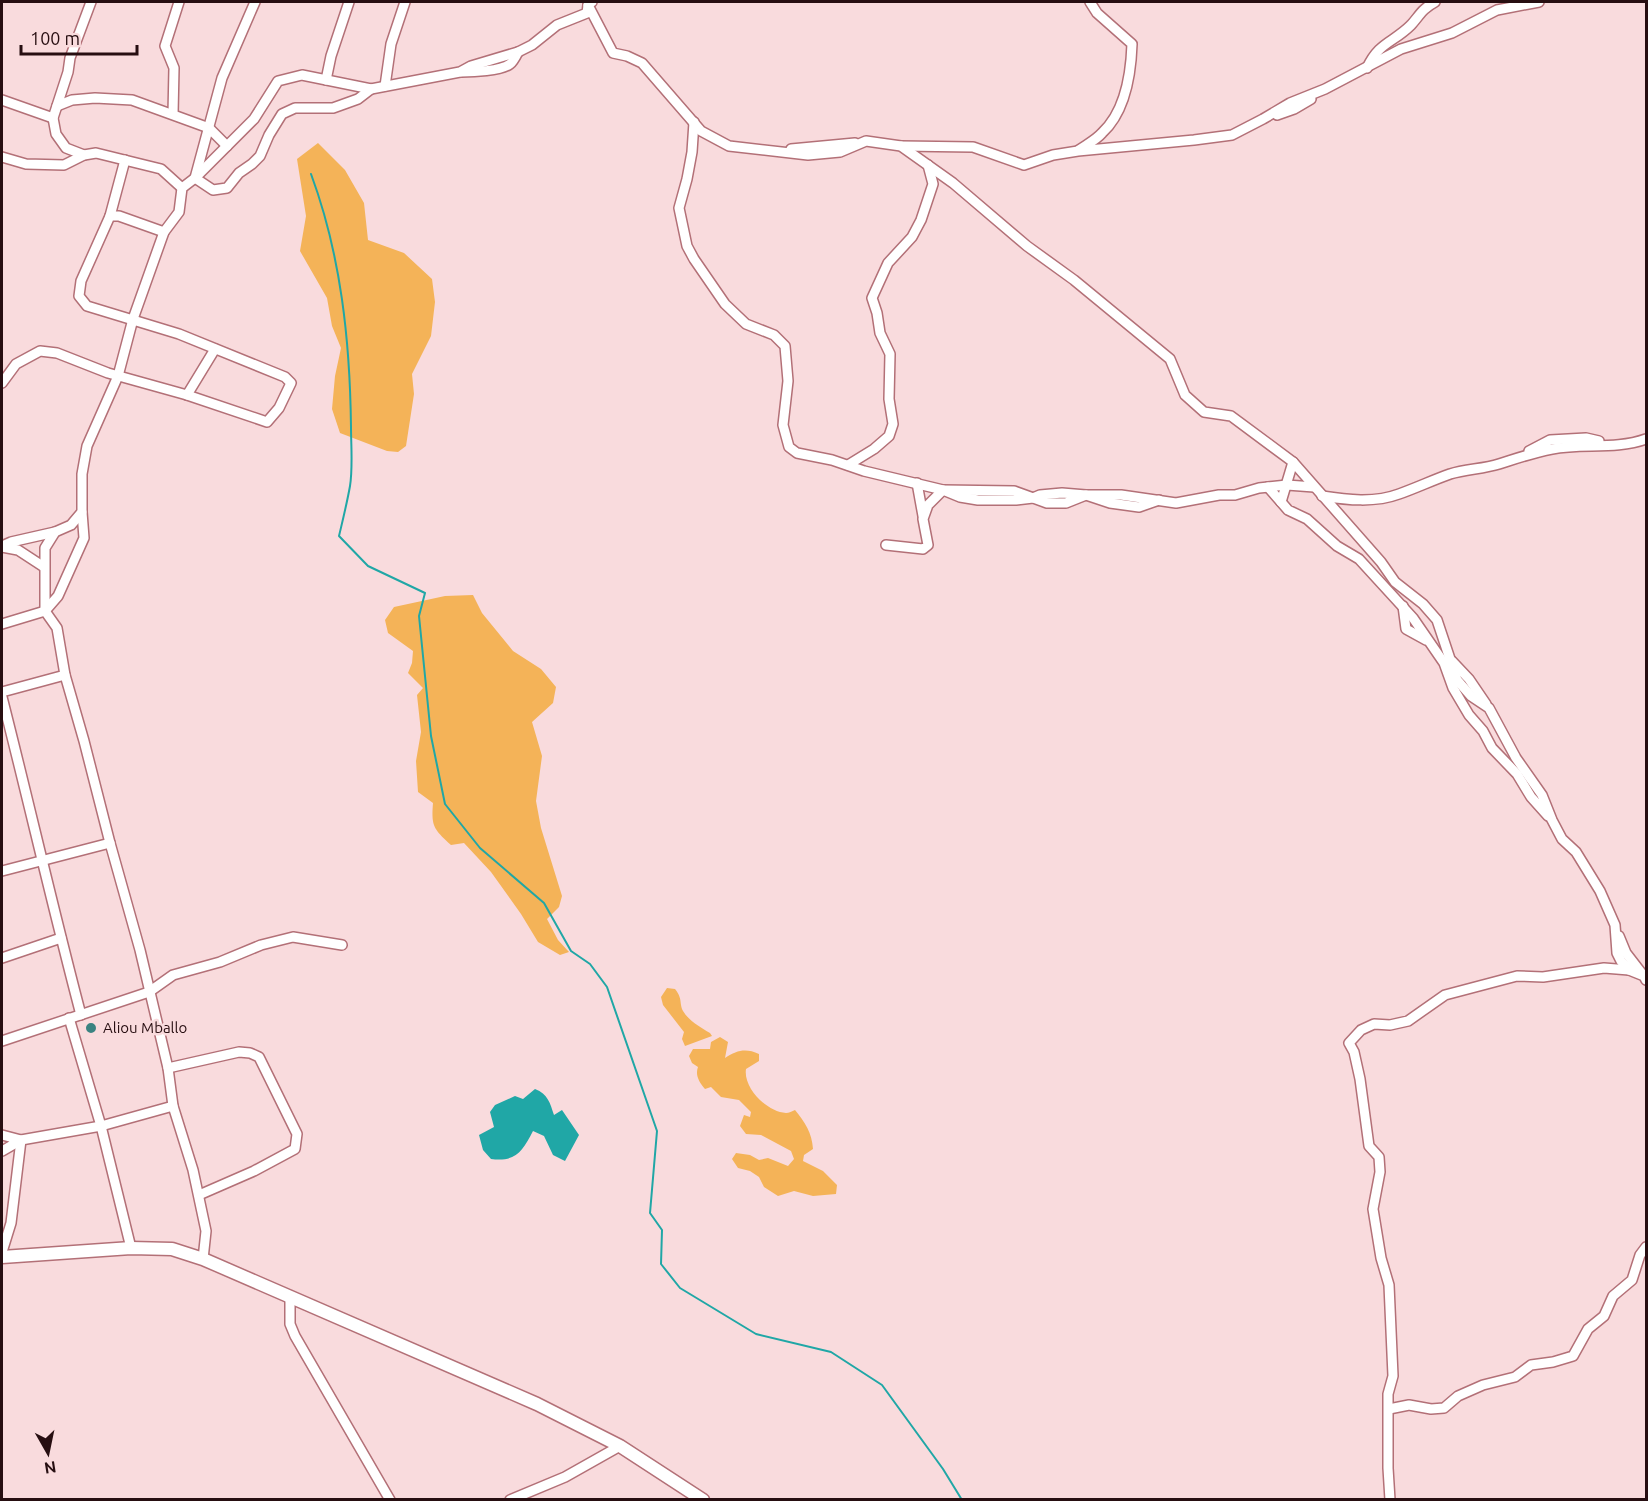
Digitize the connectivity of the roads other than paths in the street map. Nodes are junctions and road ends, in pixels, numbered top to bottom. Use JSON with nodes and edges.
{"nodes":[{"id":1,"x":91,"y":2,"type":"edge"},
{"id":2,"x":179,"y":2,"type":"edge"},
{"id":3,"x":255,"y":2,"type":"edge"},
{"id":4,"x":349,"y":2,"type":"edge"},
{"id":5,"x":405,"y":2,"type":"edge"},
{"id":6,"x":1090,"y":2,"type":"edge"},
{"id":7,"x":1435,"y":2,"type":"edge"},
{"id":8,"x":1539,"y":2,"type":"edge"},
{"id":9,"x":588,"y":3,"type":"edge"},
{"id":10,"x":1366,"y":68,"type":"junction"},
{"id":11,"x":326,"y":80,"type":"junction"},
{"id":12,"x":385,"y":87,"type":"junction"},
{"id":13,"x":371,"y":89,"type":"junction"},
{"id":14,"x":2,"y":100,"type":"edge"},
{"id":15,"x":57,"y":106,"type":"junction"},
{"id":16,"x":173,"y":114,"type":"junction"},
{"id":17,"x":53,"y":118,"type":"junction"},
{"id":18,"x":694,"y":122,"type":"junction"},
{"id":19,"x":209,"y":128,"type":"junction"},
{"id":20,"x":226,"y":146,"type":"junction"},
{"id":21,"x":901,"y":146,"type":"junction"},
{"id":22,"x":1078,"y":151,"type":"junction"},
{"id":23,"x":84,"y":154,"type":"junction"},
{"id":24,"x":2,"y":157,"type":"edge"},
{"id":25,"x":125,"y":160,"type":"junction"},
{"id":26,"x":928,"y":165,"type":"junction"},
{"id":27,"x":195,"y":178,"type":"junction"},
{"id":28,"x":182,"y":188,"type":"junction"},
{"id":29,"x":110,"y":216,"type":"junction"},
{"id":30,"x":164,"y":232,"type":"junction"},
{"id":31,"x":133,"y":319,"type":"junction"},
{"id":32,"x":215,"y":349,"type":"junction"},
{"id":33,"x":118,"y":376,"type":"junction"},
{"id":34,"x":2,"y":382,"type":"edge"},
{"id":35,"x":187,"y":395,"type":"junction"},
{"id":36,"x":1647,"y":439,"type":"edge"},
{"id":37,"x":1293,"y":462,"type":"junction"},
{"id":38,"x":848,"y":465,"type":"junction"},
{"id":39,"x":916,"y":483,"type":"junction"},
{"id":40,"x":1287,"y":485,"type":"junction"},
{"id":41,"x":1268,"y":487,"type":"junction"},
{"id":42,"x":1314,"y":487,"type":"junction"},
{"id":43,"x":943,"y":490,"type":"junction"},
{"id":44,"x":1322,"y":496,"type":"junction"},
{"id":45,"x":1281,"y":502,"type":"junction"},
{"id":46,"x":82,"y":512,"type":"junction"},
{"id":47,"x":923,"y":519,"type":"junction"},
{"id":48,"x":55,"y":532,"type":"junction"},
{"id":49,"x":886,"y":545,"type":"dead end"},
{"id":50,"x":2,"y":547,"type":"edge"},
{"id":51,"x":44,"y":567,"type":"junction"},
{"id":52,"x":45,"y":611,"type":"junction"},
{"id":53,"x":2,"y":624,"type":"edge"},
{"id":54,"x":65,"y":675,"type":"junction"},
{"id":55,"x":2,"y":692,"type":"edge"},
{"id":56,"x":2,"y":697,"type":"edge"},
{"id":57,"x":1552,"y":820,"type":"junction"},
{"id":58,"x":110,"y":843,"type":"junction"},
{"id":59,"x":43,"y":859,"type":"junction"},
{"id":60,"x":2,"y":871,"type":"edge"},
{"id":61,"x":1615,"y":925,"type":"junction"},
{"id":62,"x":61,"y":938,"type":"junction"},
{"id":63,"x":342,"y":945,"type":"dead end"},
{"id":64,"x":2,"y":957,"type":"edge"},
{"id":65,"x":1629,"y":970,"type":"junction"},
{"id":66,"x":1645,"y":978,"type":"edge"},
{"id":67,"x":149,"y":992,"type":"junction"},
{"id":68,"x":81,"y":1014,"type":"junction"},
{"id":69,"x":69,"y":1018,"type":"junction"},
{"id":70,"x":2,"y":1041,"type":"edge"},
{"id":71,"x":168,"y":1068,"type":"junction"},
{"id":72,"x":173,"y":1106,"type":"junction"},
{"id":73,"x":101,"y":1126,"type":"junction"},
{"id":74,"x":2,"y":1135,"type":"edge"},
{"id":75,"x":21,"y":1140,"type":"junction"},
{"id":76,"x":2,"y":1151,"type":"edge"},
{"id":77,"x":199,"y":1195,"type":"junction"},
{"id":78,"x":131,"y":1248,"type":"junction"},
{"id":79,"x":1647,"y":1248,"type":"edge"},
{"id":80,"x":2,"y":1252,"type":"edge"},
{"id":81,"x":2,"y":1257,"type":"edge"},
{"id":82,"x":203,"y":1259,"type":"junction"},
{"id":83,"x":290,"y":1297,"type":"junction"},
{"id":84,"x":1389,"y":1409,"type":"junction"},
{"id":85,"x":620,"y":1446,"type":"junction"},
{"id":86,"x":390,"y":1500,"type":"edge"},
{"id":87,"x":510,"y":1500,"type":"edge"},
{"id":88,"x":702,"y":1500,"type":"edge"},
{"id":89,"x":1390,"y":1500,"type":"edge"}],
"edges":[{"from":1,"to":15,"type":"street"},
{"from":2,"to":16,"type":"street"},
{"from":3,"to":19,"type":"street"},
{"from":4,"to":11,"type":"street"},
{"from":5,"to":12,"type":"street"},
{"from":6,"to":22,"type":"street"},
{"from":7,"to":10,"type":"street"},
{"from":8,"to":10,"type":"street"},
{"from":9,"to":12,"type":"street"},
{"from":9,"to":18,"type":"street"},
{"from":10,"to":22,"type":"street"},
{"from":11,"to":13,"type":"street"},
{"from":11,"to":20,"type":"street"},
{"from":12,"to":13,"type":"street"},
{"from":13,"to":27,"type":"street"},
{"from":14,"to":17,"type":"street"},
{"from":15,"to":16,"type":"street"},
{"from":15,"to":17,"type":"street"},
{"from":16,"to":19,"type":"street"},
{"from":17,"to":23,"type":"street"},
{"from":18,"to":21,"type":"street"},
{"from":18,"to":38,"type":"street"},
{"from":19,"to":20,"type":"street"},
{"from":19,"to":27,"type":"street"},
{"from":20,"to":27,"type":"street"},
{"from":21,"to":22,"type":"street"},
{"from":21,"to":26,"type":"street"},
{"from":23,"to":24,"type":"street"},
{"from":23,"to":25,"type":"street"},
{"from":25,"to":28,"type":"street"},
{"from":25,"to":29,"type":"street"},
{"from":26,"to":37,"type":"street"},
{"from":26,"to":38,"type":"street"},
{"from":27,"to":28,"type":"street"},
{"from":28,"to":30,"type":"street"},
{"from":29,"to":30,"type":"street"},
{"from":29,"to":31,"type":"street"},
{"from":30,"to":31,"type":"street"},
{"from":31,"to":32,"type":"street"},
{"from":31,"to":33,"type":"street"},
{"from":32,"to":35,"type":"street"},
{"from":32,"to":35,"type":"street"},
{"from":33,"to":34,"type":"street"},
{"from":33,"to":35,"type":"street"},
{"from":33,"to":46,"type":"street"},
{"from":36,"to":44,"type":"street"},
{"from":37,"to":40,"type":"street"},
{"from":37,"to":42,"type":"street"},
{"from":38,"to":39,"type":"street"},
{"from":39,"to":43,"type":"street"},
{"from":39,"to":47,"type":"street"},
{"from":40,"to":41,"type":"street"},
{"from":40,"to":42,"type":"street"},
{"from":40,"to":45,"type":"street"},
{"from":41,"to":43,"type":"street"},
{"from":41,"to":45,"type":"street"},
{"from":42,"to":44,"type":"street"},
{"from":43,"to":47,"type":"street"},
{"from":44,"to":57,"type":"street"},
{"from":45,"to":57,"type":"street"},
{"from":46,"to":48,"type":"street"},
{"from":46,"to":52,"type":"street"},
{"from":47,"to":49,"type":"street"},
{"from":48,"to":50,"type":"street"},
{"from":48,"to":51,"type":"street"},
{"from":50,"to":51,"type":"street"},
{"from":51,"to":52,"type":"street"},
{"from":52,"to":53,"type":"street"},
{"from":52,"to":54,"type":"street"},
{"from":54,"to":55,"type":"street"},
{"from":54,"to":58,"type":"street"},
{"from":56,"to":59,"type":"street"},
{"from":57,"to":61,"type":"street"},
{"from":58,"to":59,"type":"street"},
{"from":58,"to":67,"type":"street"},
{"from":59,"to":60,"type":"street"},
{"from":59,"to":62,"type":"street"},
{"from":61,"to":65,"type":"street"},
{"from":61,"to":66,"type":"street"},
{"from":62,"to":64,"type":"street"},
{"from":62,"to":68,"type":"street"},
{"from":63,"to":67,"type":"street"},
{"from":65,"to":66,"type":"street"},
{"from":65,"to":84,"type":"street"},
{"from":67,"to":68,"type":"street"},
{"from":67,"to":71,"type":"street"},
{"from":68,"to":69,"type":"street"},
{"from":69,"to":70,"type":"street"},
{"from":69,"to":73,"type":"street"},
{"from":71,"to":72,"type":"street"},
{"from":71,"to":77,"type":"street"},
{"from":72,"to":73,"type":"street"},
{"from":72,"to":77,"type":"street"},
{"from":73,"to":75,"type":"street"},
{"from":73,"to":78,"type":"street"},
{"from":74,"to":75,"type":"street"},
{"from":75,"to":76,"type":"street"},
{"from":75,"to":80,"type":"street"},
{"from":77,"to":82,"type":"street"},
{"from":78,"to":81,"type":"main road"},
{"from":78,"to":82,"type":"main road"},
{"from":79,"to":84,"type":"street"},
{"from":82,"to":83,"type":"main road"},
{"from":83,"to":85,"type":"main road"},
{"from":83,"to":86,"type":"street"},
{"from":84,"to":89,"type":"street"},
{"from":85,"to":87,"type":"street"},
{"from":85,"to":88,"type":"main road"}]}
